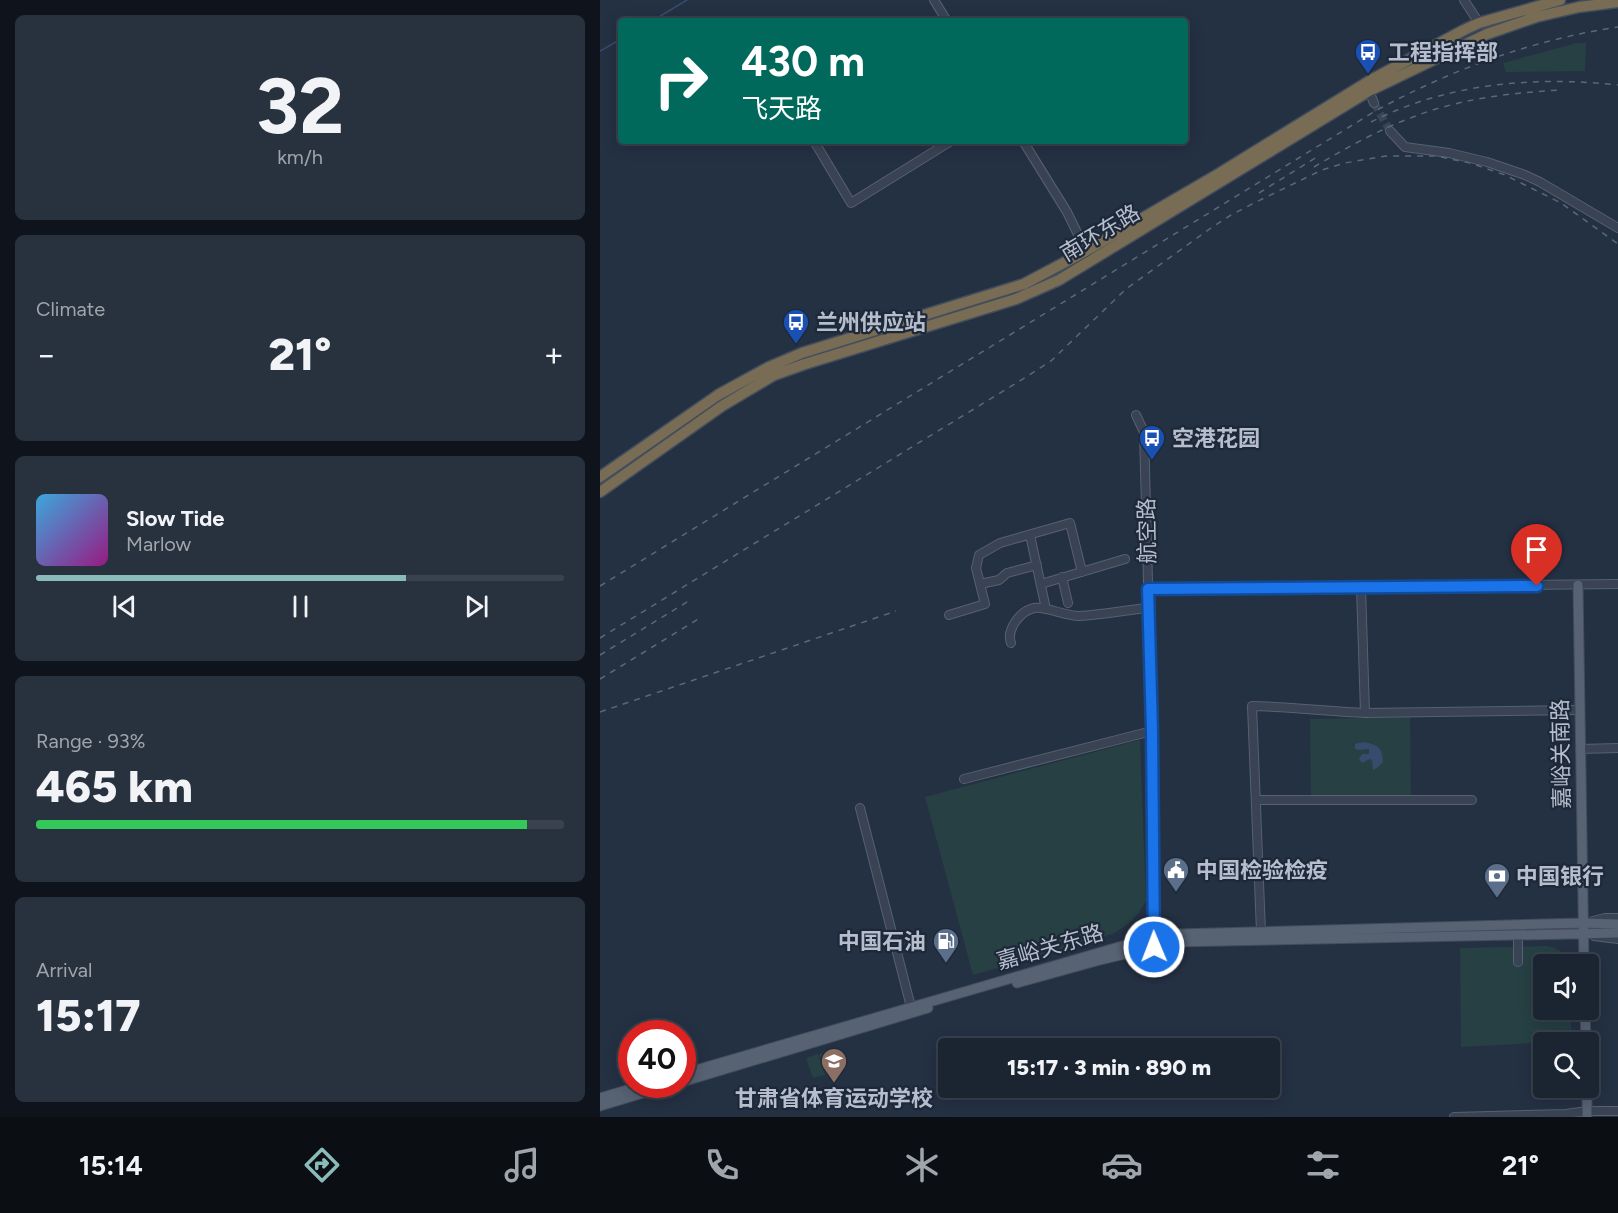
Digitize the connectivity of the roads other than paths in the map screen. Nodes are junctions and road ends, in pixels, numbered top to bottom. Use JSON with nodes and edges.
{"nodes":[{"id":1,"x":934,"y":0,"type":"edge"},
{"id":2,"x":1464,"y":0,"type":"edge"},
{"id":3,"x":1560,"y":0,"type":"edge"},
{"id":4,"x":1618,"y":2,"type":"edge"},
{"id":5,"x":945,"y":18,"type":"edge"},
{"id":6,"x":1479,"y":24,"type":"junction"},
{"id":7,"x":1369,"y":91,"type":"junction"},
{"id":8,"x":1374,"y":103,"type":"tunnel mouth"},
{"id":9,"x":1390,"y":131,"type":"tunnel mouth"},
{"id":10,"x":816,"y":144,"type":"edge"},
{"id":11,"x":946,"y":144,"type":"edge"},
{"id":12,"x":1025,"y":144,"type":"edge"},
{"id":13,"x":1618,"y":228,"type":"edge"},
{"id":14,"x":1086,"y":251,"type":"junction"},
{"id":15,"x":1091,"y":262,"type":"junction"},
{"id":16,"x":1136,"y":415,"type":"dead end"},
{"id":17,"x":600,"y":477,"type":"edge"},
{"id":18,"x":600,"y":492,"type":"edge"},
{"id":19,"x":1030,"y":535,"type":"junction"},
{"id":20,"x":1125,"y":559,"type":"dead end"},
{"id":21,"x":1036,"y":565,"type":"junction"},
{"id":22,"x":1082,"y":572,"type":"junction"},
{"id":23,"x":1062,"y":578,"type":"junction"},
{"id":24,"x":980,"y":584,"type":"junction"},
{"id":25,"x":1041,"y":584,"type":"junction"},
{"id":26,"x":1618,"y":584,"type":"edge"},
{"id":27,"x":1578,"y":585,"type":"junction"},
{"id":28,"x":1361,"y":587,"type":"junction"},
{"id":29,"x":1148,"y":589,"type":"junction"},
{"id":30,"x":1068,"y":603,"type":"dead end"},
{"id":31,"x":1148,"y":608,"type":"junction"},
{"id":32,"x":1046,"y":609,"type":"junction"},
{"id":33,"x":949,"y":615,"type":"dead end"},
{"id":34,"x":1011,"y":643,"type":"dead end"},
{"id":35,"x":1579,"y":710,"type":"junction"},
{"id":36,"x":1365,"y":713,"type":"junction"},
{"id":37,"x":1152,"y":731,"type":"junction"},
{"id":38,"x":1580,"y":748,"type":"junction"},
{"id":39,"x":1618,"y":748,"type":"edge"},
{"id":40,"x":964,"y":779,"type":"dead end"},
{"id":41,"x":1256,"y":800,"type":"junction"},
{"id":42,"x":1472,"y":800,"type":"dead end"},
{"id":43,"x":860,"y":808,"type":"dead end"},
{"id":44,"x":1618,"y":918,"type":"edge"},
{"id":45,"x":1583,"y":923,"type":"junction"},
{"id":46,"x":1618,"y":924,"type":"edge"},
{"id":47,"x":1261,"y":932,"type":"junction"},
{"id":48,"x":1618,"y":933,"type":"edge"},
{"id":49,"x":1583,"y":935,"type":"junction"},
{"id":50,"x":1518,"y":936,"type":"junction"},
{"id":51,"x":1618,"y":939,"type":"edge"},
{"id":52,"x":1153,"y":942,"type":"junction"},
{"id":53,"x":1584,"y":954,"type":"edge"},
{"id":54,"x":1518,"y":962,"type":"dead end"},
{"id":55,"x":911,"y":1007,"type":"junction"},
{"id":56,"x":696,"y":1070,"type":"edge"},
{"id":57,"x":696,"y":1078,"type":"edge"},
{"id":58,"x":618,"y":1093,"type":"edge"},
{"id":59,"x":600,"y":1098,"type":"edge"},
{"id":60,"x":627,"y":1098,"type":"edge"},
{"id":61,"x":1587,"y":1098,"type":"edge"},
{"id":62,"x":600,"y":1106,"type":"edge"},
{"id":63,"x":1618,"y":1111,"type":"edge"},
{"id":64,"x":1587,"y":1114,"type":"edge"},
{"id":65,"x":1454,"y":1117,"type":"edge"}],
"edges":[{"from":1,"to":5,"type":"street"},
{"from":2,"to":6,"type":"street"},
{"from":3,"to":6,"type":"highway","name":"南环东路"},
{"from":4,"to":7,"type":"highway","name":"南环东路"},
{"from":6,"to":14,"type":"highway","name":"南环东路"},
{"from":7,"to":8,"type":"street"},
{"from":7,"to":15,"type":"highway","name":"南环东路"},
{"from":9,"to":13,"type":"street"},
{"from":10,"to":11,"type":"street"},
{"from":12,"to":14,"type":"street"},
{"from":14,"to":15,"type":"street"},
{"from":14,"to":17,"type":"highway","name":"南环东路"},
{"from":15,"to":18,"type":"highway","name":"南环东路"},
{"from":16,"to":29,"type":"street","name":"航空路"},
{"from":19,"to":21,"type":"street"},
{"from":19,"to":22,"type":"street"},
{"from":19,"to":24,"type":"street"},
{"from":20,"to":22,"type":"street"},
{"from":21,"to":24,"type":"street"},
{"from":21,"to":25,"type":"street"},
{"from":22,"to":23,"type":"street"},
{"from":23,"to":25,"type":"street"},
{"from":23,"to":30,"type":"street"},
{"from":24,"to":33,"type":"street"},
{"from":25,"to":32,"type":"street"},
{"from":26,"to":27,"type":"street"},
{"from":27,"to":28,"type":"street"},
{"from":27,"to":35,"type":"main road","name":"嘉峪关南路"},
{"from":28,"to":29,"type":"street"},
{"from":28,"to":36,"type":"street"},
{"from":29,"to":31,"type":"street","name":"航空路"},
{"from":31,"to":32,"type":"street"},
{"from":31,"to":37,"type":"street","name":"航空路"},
{"from":32,"to":34,"type":"street"},
{"from":35,"to":36,"type":"street"},
{"from":35,"to":38,"type":"main road","name":"嘉峪关南路"},
{"from":36,"to":41,"type":"street"},
{"from":37,"to":40,"type":"street"},
{"from":37,"to":52,"type":"street","name":"航空路"},
{"from":38,"to":39,"type":"street"},
{"from":38,"to":45,"type":"main road","name":"嘉峪关南路"},
{"from":41,"to":42,"type":"street"},
{"from":41,"to":47,"type":"street"},
{"from":43,"to":55,"type":"street"},
{"from":44,"to":45,"type":"street"},
{"from":45,"to":46,"type":"main road","name":"嘉峪关东路"},
{"from":45,"to":47,"type":"main road","name":"嘉峪关东路"},
{"from":45,"to":49,"type":"main road","name":"嘉峪关南路"},
{"from":47,"to":52,"type":"main road","name":"嘉峪关东路"},
{"from":48,"to":49,"type":"main road","name":"嘉峪关东路"},
{"from":49,"to":50,"type":"main road","name":"嘉峪关东路"},
{"from":49,"to":51,"type":"street"},
{"from":49,"to":53,"type":"main road","name":"嘉峪关南路"},
{"from":50,"to":52,"type":"main road","name":"嘉峪关东路"},
{"from":50,"to":54,"type":"street"},
{"from":52,"to":55,"type":"main road","name":"嘉峪关东路"},
{"from":52,"to":57,"type":"main road","name":"嘉峪关东路"},
{"from":55,"to":56,"type":"main road","name":"嘉峪关东路"},
{"from":58,"to":59,"type":"main road"},
{"from":60,"to":62,"type":"main road"},
{"from":61,"to":64,"type":"main road"},
{"from":63,"to":64,"type":"street"},
{"from":64,"to":65,"type":"street"}]}
